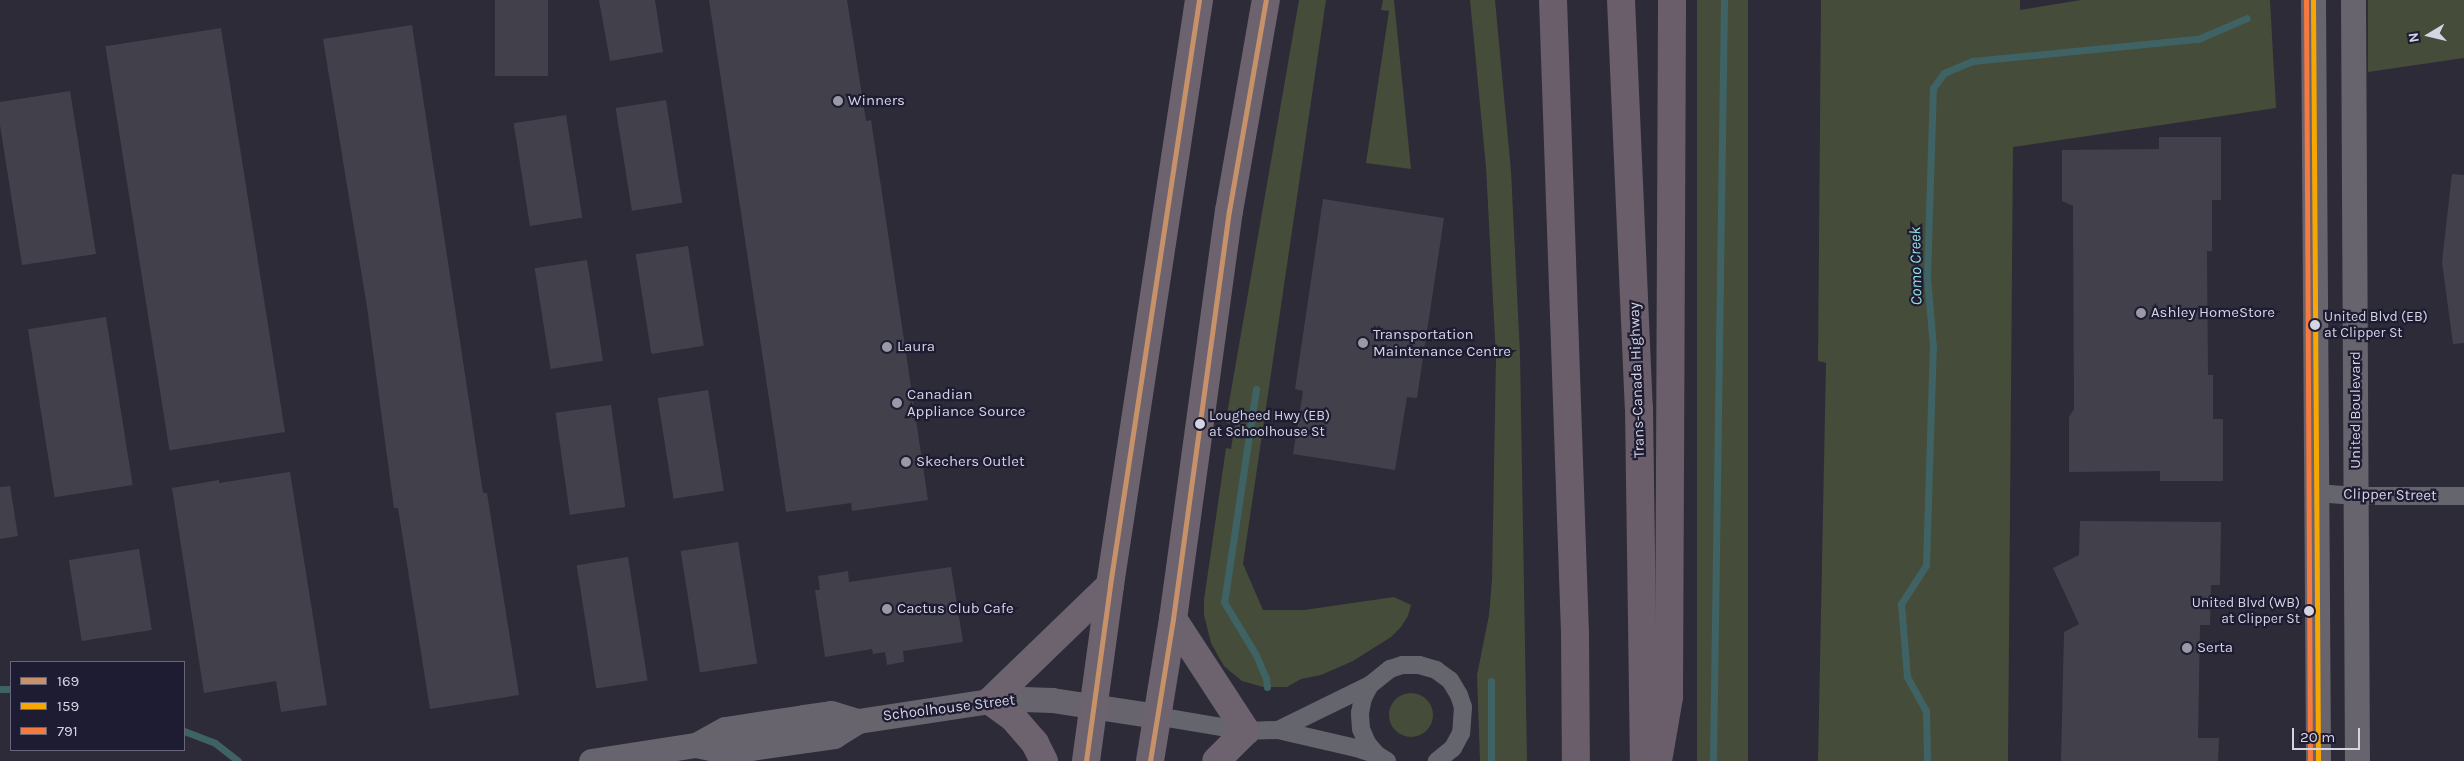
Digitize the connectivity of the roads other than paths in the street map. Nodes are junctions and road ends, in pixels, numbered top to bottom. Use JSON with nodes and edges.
{"nodes":[{"id":1,"x":1200,"y":0,"type":"edge"},
{"id":2,"x":1266,"y":0,"type":"edge"},
{"id":3,"x":1540,"y":0,"type":"edge"},
{"id":4,"x":1554,"y":0,"type":"edge"},
{"id":5,"x":1621,"y":0,"type":"edge"},
{"id":6,"x":1672,"y":0,"type":"edge"},
{"id":7,"x":2313,"y":0,"type":"edge"},
{"id":8,"x":2352,"y":6,"type":"edge"},
{"id":9,"x":1557,"y":68,"type":"junction"},
{"id":10,"x":2316,"y":492,"type":"junction"},
{"id":11,"x":2356,"y":496,"type":"junction"},
{"id":12,"x":2464,"y":496,"type":"edge"},
{"id":13,"x":1110,"y":585,"type":"junction"},
{"id":14,"x":1173,"y":620,"type":"junction"},
{"id":15,"x":1370,"y":684,"type":"junction"},
{"id":16,"x":990,"y":701,"type":"junction"},
{"id":17,"x":1094,"y":706,"type":"junction"},
{"id":18,"x":1156,"y":716,"type":"junction"},
{"id":19,"x":1278,"y":730,"type":"junction"},
{"id":20,"x":1246,"y":732,"type":"junction"},
{"id":21,"x":1461,"y":732,"type":"junction"},
{"id":22,"x":1382,"y":758,"type":"edge"},
{"id":23,"x":591,"y":761,"type":"edge"},
{"id":24,"x":1044,"y":761,"type":"edge"},
{"id":25,"x":1086,"y":761,"type":"edge"},
{"id":26,"x":1150,"y":761,"type":"edge"},
{"id":27,"x":1216,"y":761,"type":"edge"},
{"id":28,"x":1437,"y":761,"type":"edge"},
{"id":29,"x":1456,"y":761,"type":"edge"},
{"id":30,"x":1576,"y":761,"type":"edge"},
{"id":31,"x":1644,"y":761,"type":"edge"},
{"id":32,"x":1658,"y":761,"type":"edge"},
{"id":33,"x":2318,"y":761,"type":"edge"},
{"id":34,"x":2357,"y":761,"type":"edge"}],
"edges":[{"from":1,"to":13,"type":"main road"},
{"from":2,"to":14,"type":"main road"},
{"from":3,"to":9,"type":"highway"},
{"from":4,"to":9,"type":"highway"},
{"from":5,"to":31,"type":"highway","name":"Trans-Canada Highway"},
{"from":6,"to":32,"type":"highway"},
{"from":7,"to":10,"type":"main road"},
{"from":8,"to":11,"type":"main road","name":"United Boulevard"},
{"from":9,"to":30,"type":"highway"},
{"from":10,"to":11,"type":"street","name":"Clipper Street"},
{"from":10,"to":33,"type":"main road"},
{"from":11,"to":12,"type":"street","name":"Clipper Street"},
{"from":11,"to":34,"type":"main road","name":"United Boulevard"},
{"from":13,"to":16,"type":"main road"},
{"from":13,"to":17,"type":"main road"},
{"from":14,"to":18,"type":"main road"},
{"from":14,"to":20,"type":"main road"},
{"from":15,"to":19,"type":"street","name":"Schoolhouse Street"},
{"from":15,"to":21,"type":"street","name":"Schoolhouse Street"},
{"from":15,"to":22,"type":"street"},
{"from":16,"to":17,"type":"main road","name":"Schoolhouse Street"},
{"from":16,"to":23,"type":"main road","name":"Schoolhouse Street"},
{"from":16,"to":24,"type":"main road"},
{"from":17,"to":18,"type":"main road","name":"Schoolhouse Street"},
{"from":17,"to":25,"type":"main road"},
{"from":18,"to":20,"type":"street","name":"Schoolhouse Street"},
{"from":18,"to":26,"type":"main road"},
{"from":19,"to":20,"type":"street","name":"Schoolhouse Street"},
{"from":19,"to":22,"type":"street","name":"Schoolhouse Street"},
{"from":20,"to":27,"type":"main road"},
{"from":21,"to":28,"type":"street"},
{"from":21,"to":29,"type":"street","name":"Schoolhouse Street"}]}
